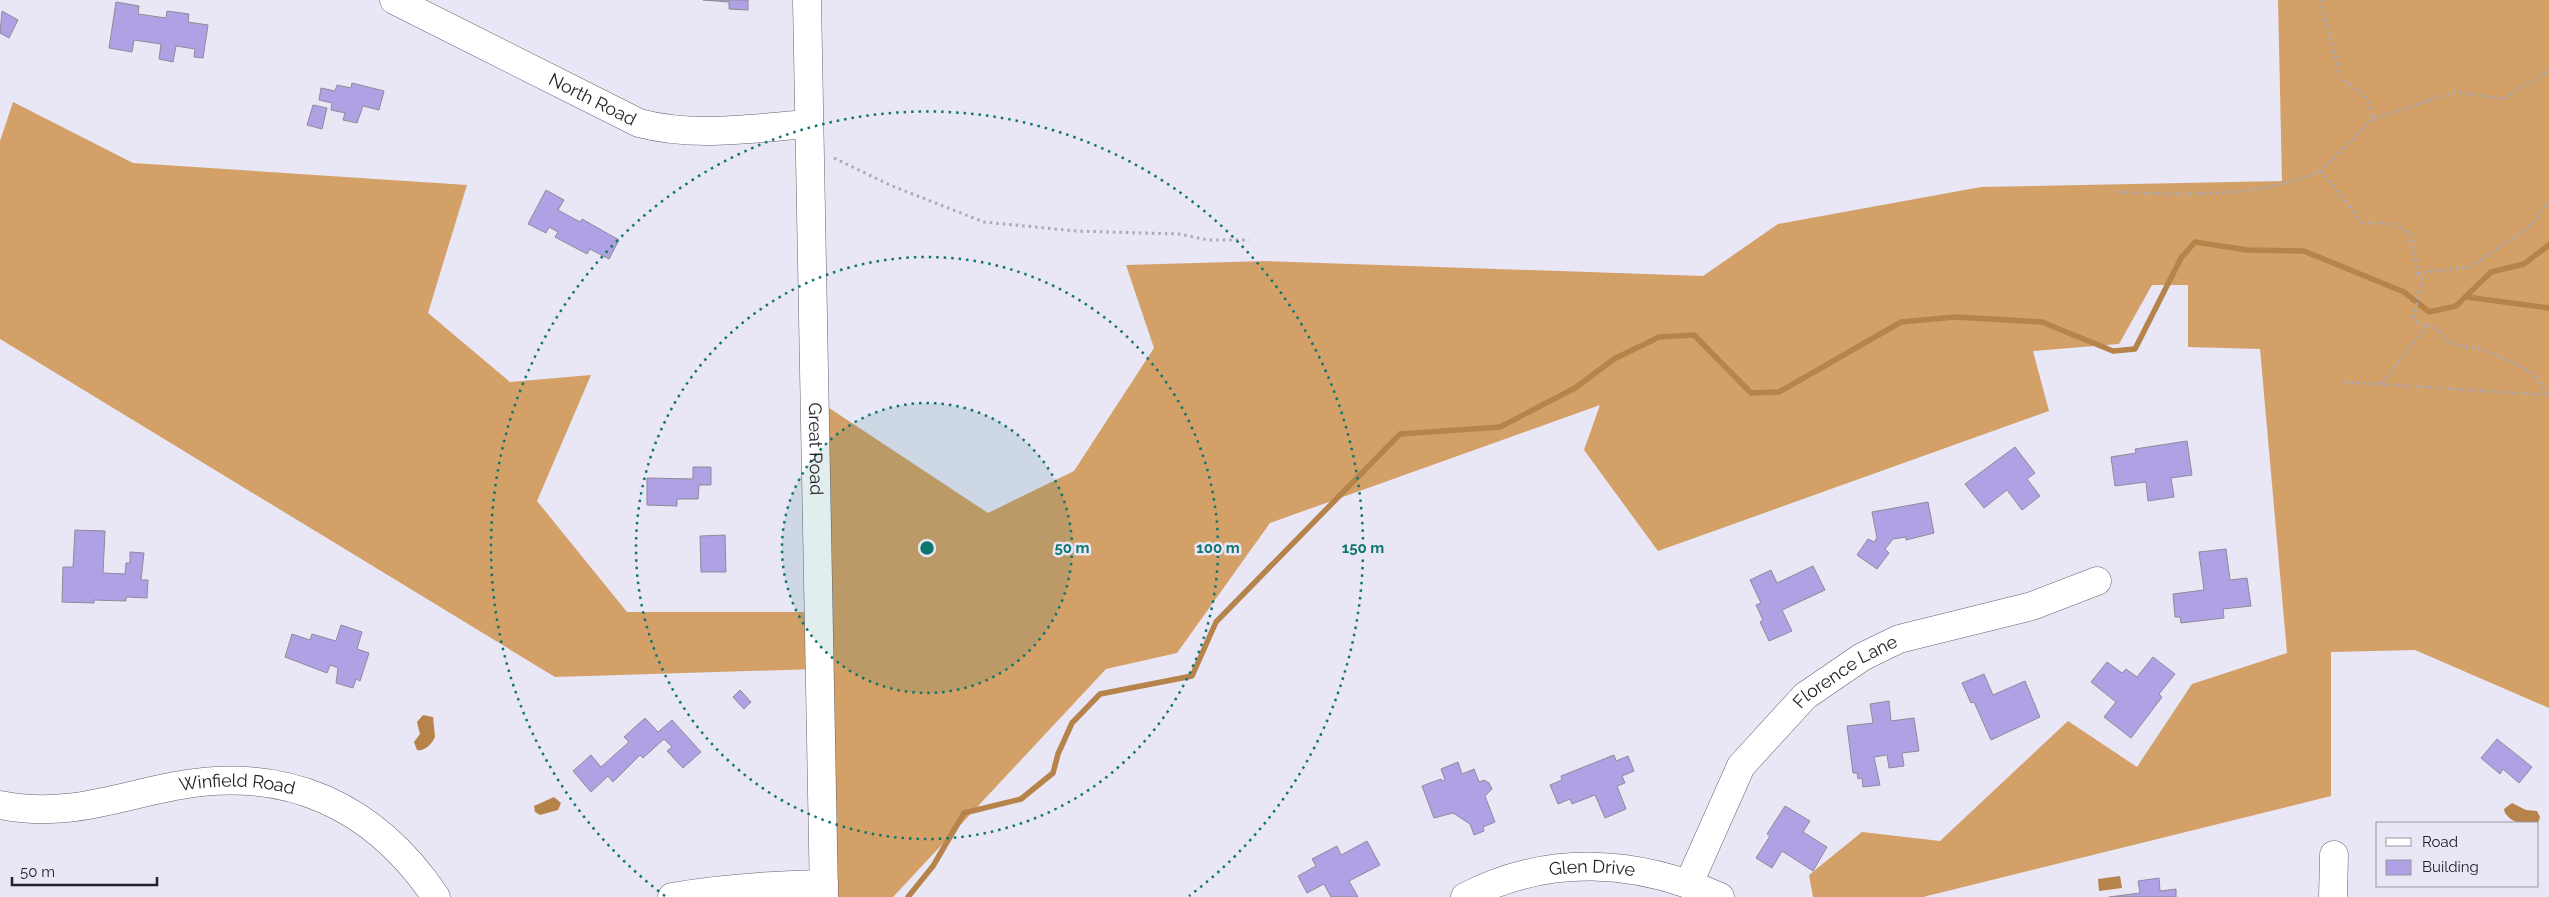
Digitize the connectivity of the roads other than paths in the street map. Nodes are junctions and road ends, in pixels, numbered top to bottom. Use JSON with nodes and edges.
{"nodes":[{"id":1,"x":394,"y":0,"type":"edge"},
{"id":2,"x":807,"y":0,"type":"edge"},
{"id":3,"x":810,"y":124,"type":"junction"},
{"id":4,"x":2097,"y":581,"type":"dead end"},
{"id":5,"x":0,"y":805,"type":"edge"},
{"id":6,"x":2334,"y":855,"type":"dead end"},
{"id":7,"x":1689,"y":883,"type":"junction"},
{"id":8,"x":824,"y":891,"type":"edge"},
{"id":9,"x":436,"y":897,"type":"edge"},
{"id":10,"x":672,"y":897,"type":"edge"},
{"id":11,"x":1466,"y":897,"type":"edge"},
{"id":12,"x":1720,"y":897,"type":"edge"},
{"id":13,"x":2333,"y":897,"type":"edge"}],
"edges":[{"from":1,"to":3,"type":"street","name":"North Road"},
{"from":2,"to":3,"type":"street","name":"Great Road"},
{"from":3,"to":8,"type":"street","name":"Great Road"},
{"from":4,"to":7,"type":"street","name":"Florence Lane"},
{"from":5,"to":9,"type":"street","name":"Winfield Road"},
{"from":6,"to":13,"type":"street"},
{"from":7,"to":11,"type":"street","name":"Glen Drive"},
{"from":7,"to":12,"type":"street","name":"Glen Drive"},
{"from":8,"to":10,"type":"street"}]}
